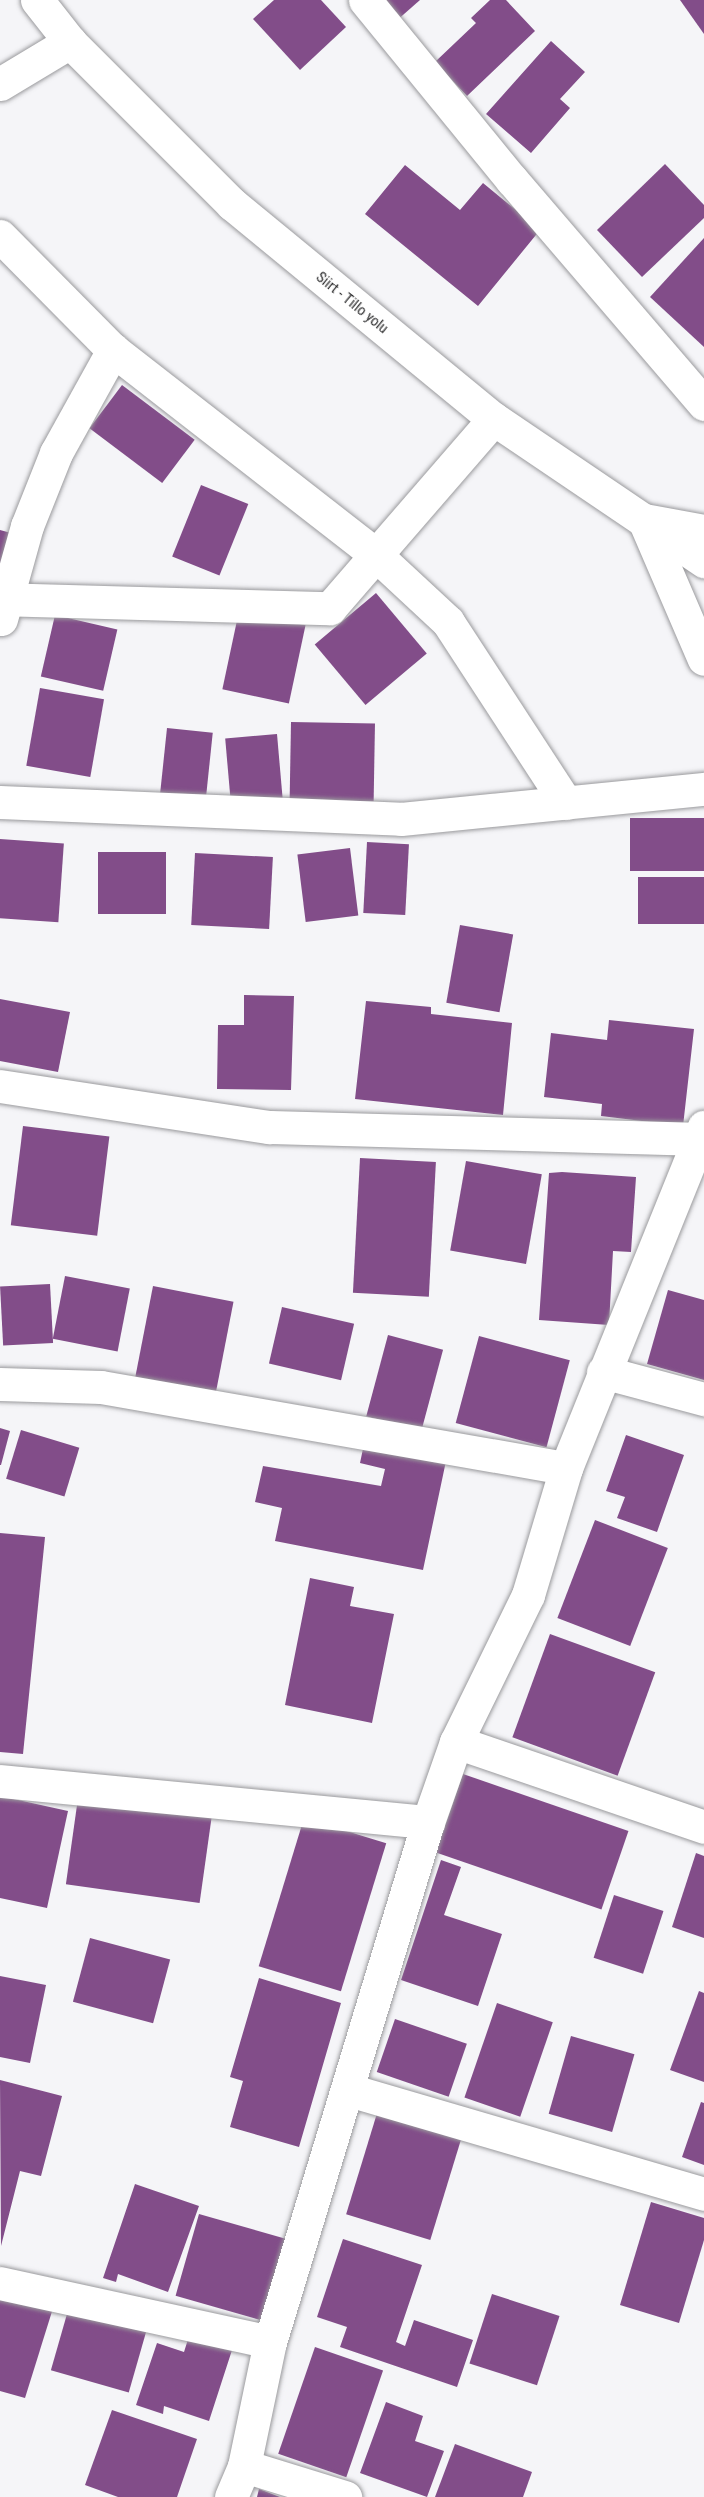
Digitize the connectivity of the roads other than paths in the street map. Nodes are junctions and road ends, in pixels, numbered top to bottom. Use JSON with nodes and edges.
{"nodes":[{"id":1,"x":37,"y":0,"type":"edge"},
{"id":2,"x":365,"y":0,"type":"edge"},
{"id":3,"x":70,"y":42,"type":"junction"},
{"id":4,"x":0,"y":84,"type":"edge"},
{"id":5,"x":0,"y":236,"type":"edge"},
{"id":6,"x":112,"y":350,"type":"junction"},
{"id":7,"x":704,"y":404,"type":"edge"},
{"id":8,"x":494,"y":419,"type":"junction"},
{"id":9,"x":644,"y":520,"type":"junction"},
{"id":10,"x":704,"y":531,"type":"edge"},
{"id":11,"x":376,"y":555,"type":"junction"},
{"id":12,"x":704,"y":561,"type":"edge"},
{"id":13,"x":2,"y":606,"type":"edge"},
{"id":14,"x":704,"y":659,"type":"edge"},
{"id":15,"x":704,"y":789,"type":"edge"},
{"id":16,"x":0,"y":802,"type":"edge"},
{"id":17,"x":566,"y":803,"type":"junction"},
{"id":18,"x":0,"y":1086,"type":"edge"},
{"id":19,"x":703,"y":1135,"type":"edge"},
{"id":20,"x":603,"y":1372,"type":"junction"},
{"id":21,"x":0,"y":1384,"type":"edge"},
{"id":22,"x":704,"y":1399,"type":"edge"},
{"id":23,"x":566,"y":1468,"type":"junction"},
{"id":24,"x":456,"y":1742,"type":"junction"},
{"id":25,"x":0,"y":1781,"type":"edge"},
{"id":26,"x":428,"y":1822,"type":"junction"},
{"id":27,"x":704,"y":1827,"type":"edge"},
{"id":28,"x":349,"y":2090,"type":"junction"},
{"id":29,"x":704,"y":2194,"type":"edge"},
{"id":30,"x":0,"y":2283,"type":"edge"},
{"id":31,"x":270,"y":2342,"type":"junction"},
{"id":32,"x":244,"y":2466,"type":"junction"},
{"id":33,"x":231,"y":2497,"type":"edge"},
{"id":34,"x":345,"y":2497,"type":"edge"}],
"edges":[{"from":1,"to":3,"type":"street","name":"Siirt - Tillo yolu"},
{"from":2,"to":7,"type":"street"},
{"from":3,"to":4,"type":"street"},
{"from":3,"to":8,"type":"street","name":"Siirt - Tillo yolu"},
{"from":5,"to":6,"type":"street"},
{"from":6,"to":11,"type":"street"},
{"from":6,"to":13,"type":"street"},
{"from":8,"to":9,"type":"street","name":"Siirt - Tillo yolu"},
{"from":8,"to":11,"type":"street"},
{"from":9,"to":10,"type":"street"},
{"from":9,"to":12,"type":"street","name":"Siirt - Tillo yolu"},
{"from":9,"to":14,"type":"street"},
{"from":11,"to":13,"type":"street"},
{"from":11,"to":17,"type":"street"},
{"from":15,"to":17,"type":"street"},
{"from":16,"to":17,"type":"street"},
{"from":18,"to":19,"type":"street"},
{"from":19,"to":20,"type":"street"},
{"from":20,"to":22,"type":"street"},
{"from":20,"to":23,"type":"street"},
{"from":21,"to":23,"type":"street"},
{"from":23,"to":24,"type":"street"},
{"from":24,"to":26,"type":"street"},
{"from":24,"to":27,"type":"street"},
{"from":25,"to":26,"type":"street"},
{"from":26,"to":28,"type":"street"},
{"from":28,"to":29,"type":"street"},
{"from":28,"to":31,"type":"street"},
{"from":30,"to":31,"type":"street"},
{"from":31,"to":32,"type":"street"},
{"from":32,"to":33,"type":"street"},
{"from":32,"to":34,"type":"street"}]}
